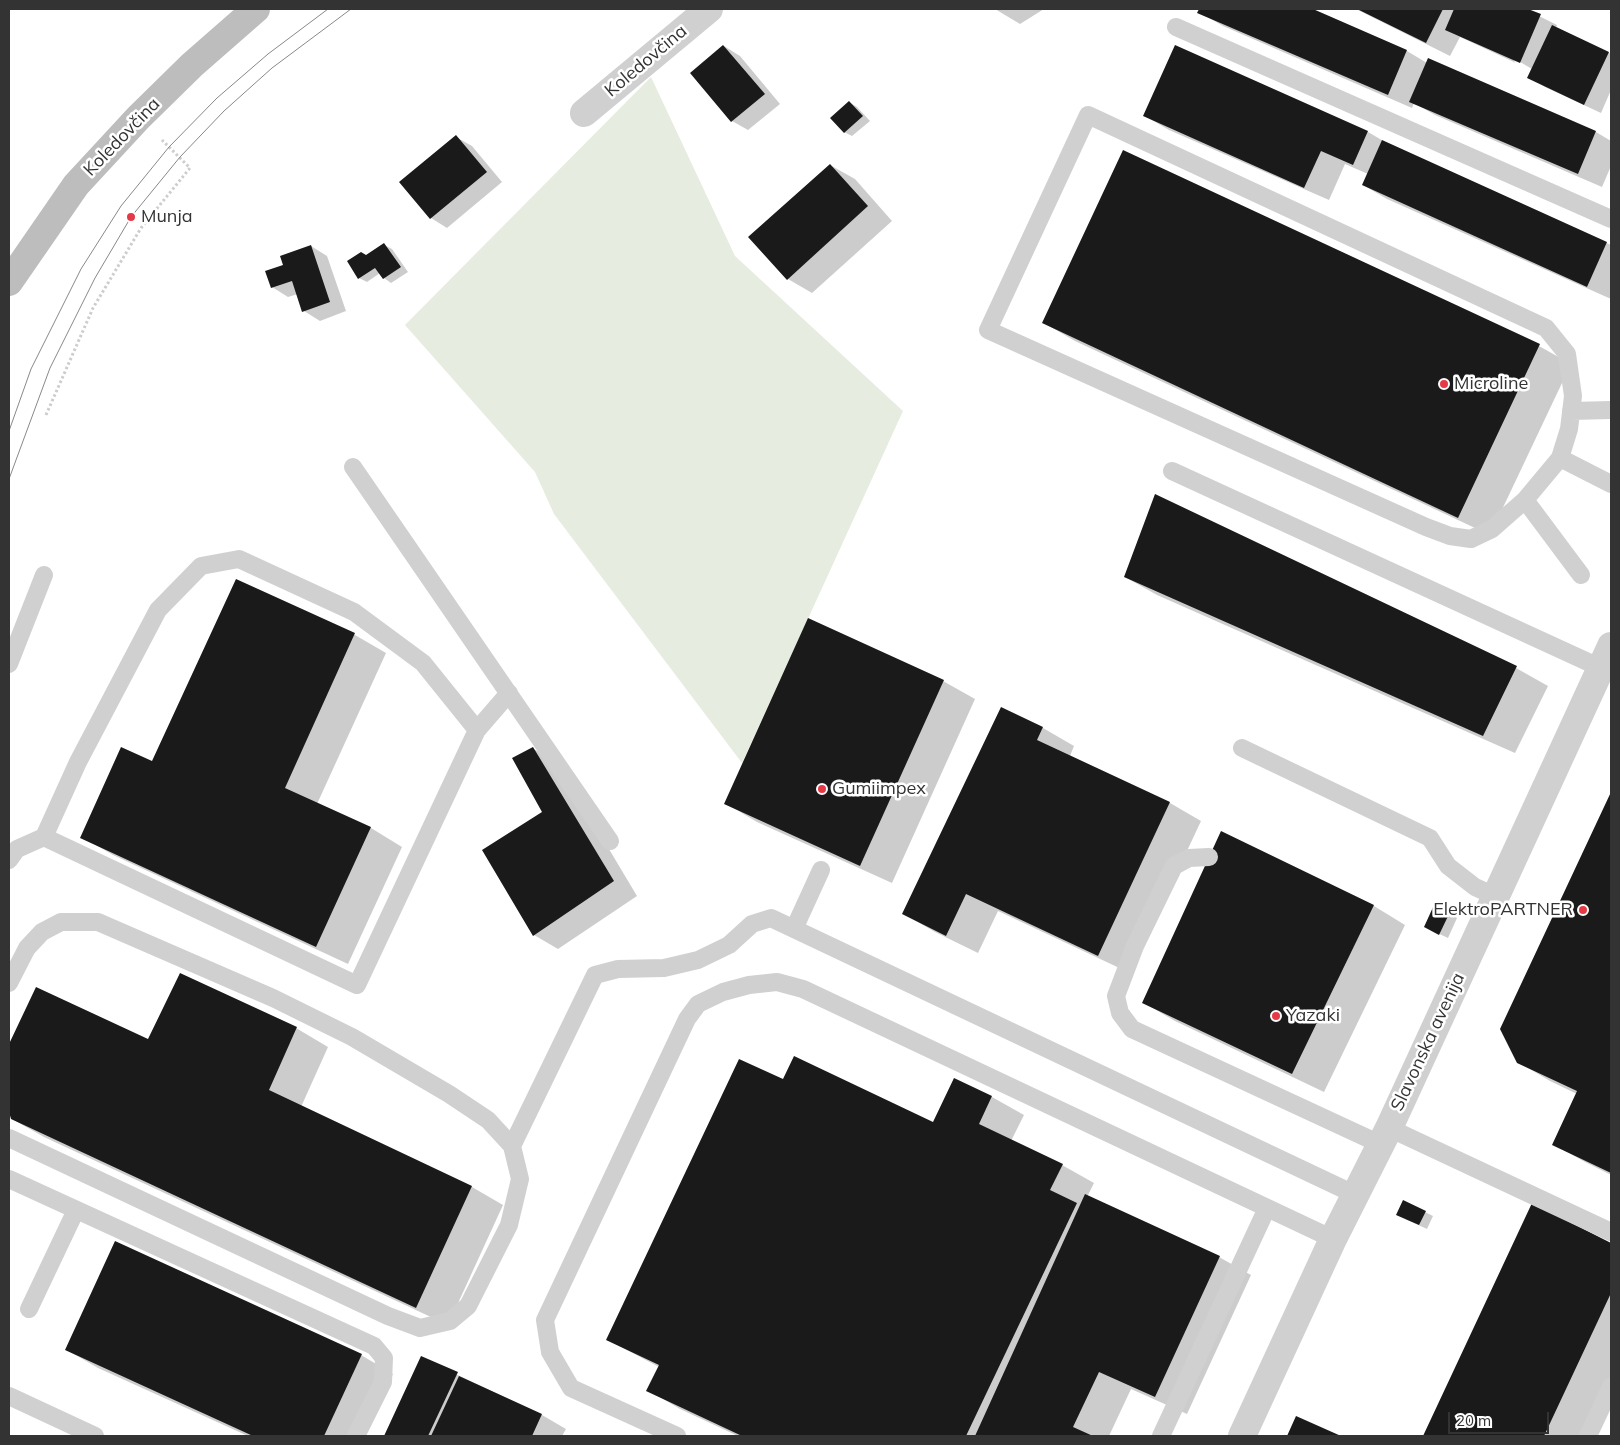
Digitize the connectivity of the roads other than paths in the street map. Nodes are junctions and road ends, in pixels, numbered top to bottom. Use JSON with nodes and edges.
{"nodes":[{"id":1,"x":256,"y":9,"type":"edge"},
{"id":2,"x":709,"y":9,"type":"edge"},
{"id":3,"x":1176,"y":27,"type":"dead end"},
{"id":4,"x":584,"y":113,"type":"dead end"},
{"id":5,"x":1611,"y":219,"type":"edge"},
{"id":6,"x":9,"y":282,"type":"edge"},
{"id":7,"x":1611,"y":410,"type":"edge"},
{"id":8,"x":1571,"y":411,"type":"junction"},
{"id":9,"x":1560,"y":458,"type":"junction"},
{"id":10,"x":353,"y":467,"type":"dead end"},
{"id":11,"x":1172,"y":471,"type":"dead end"},
{"id":12,"x":1611,"y":484,"type":"edge"},
{"id":13,"x":1525,"y":500,"type":"junction"},
{"id":14,"x":44,"y":575,"type":"dead end"},
{"id":15,"x":1582,"y":575,"type":"dead end"},
{"id":16,"x":1606,"y":657,"type":"edge"},
{"id":17,"x":9,"y":664,"type":"edge"},
{"id":18,"x":509,"y":693,"type":"junction"},
{"id":19,"x":477,"y":730,"type":"junction"},
{"id":20,"x":1242,"y":748,"type":"dead end"},
{"id":21,"x":44,"y":837,"type":"junction"},
{"id":22,"x":610,"y":841,"type":"dead end"},
{"id":23,"x":1209,"y":857,"type":"dead end"},
{"id":24,"x":9,"y":860,"type":"edge"},
{"id":25,"x":821,"y":870,"type":"dead end"},
{"id":26,"x":1496,"y":896,"type":"junction"},
{"id":27,"x":794,"y":929,"type":"junction"},
{"id":28,"x":9,"y":983,"type":"edge"},
{"id":29,"x":1384,"y":1136,"type":"junction"},
{"id":30,"x":9,"y":1138,"type":"edge"},
{"id":31,"x":512,"y":1146,"type":"junction"},
{"id":32,"x":9,"y":1180,"type":"edge"},
{"id":33,"x":1356,"y":1194,"type":"junction"},
{"id":34,"x":1267,"y":1208,"type":"junction"},
{"id":35,"x":76,"y":1210,"type":"junction"},
{"id":36,"x":1611,"y":1232,"type":"edge"},
{"id":37,"x":1333,"y":1239,"type":"junction"},
{"id":38,"x":29,"y":1309,"type":"dead end"},
{"id":39,"x":1611,"y":1387,"type":"edge"},
{"id":40,"x":9,"y":1396,"type":"edge"},
{"id":41,"x":96,"y":1436,"type":"edge"},
{"id":42,"x":356,"y":1436,"type":"edge"},
{"id":43,"x":677,"y":1436,"type":"edge"},
{"id":44,"x":1160,"y":1436,"type":"edge"},
{"id":45,"x":1242,"y":1436,"type":"edge"},
{"id":46,"x":1588,"y":1436,"type":"edge"}],
"edges":[{"from":1,"to":6,"type":"street","name":"Koledovčina"},
{"from":2,"to":4,"type":"street","name":"Koledovčina"},
{"from":3,"to":5,"type":"lane"},
{"from":7,"to":8,"type":"lane"},
{"from":8,"to":9,"type":"lane"},
{"from":8,"to":13,"type":"lane"},
{"from":9,"to":12,"type":"lane"},
{"from":9,"to":13,"type":"lane"},
{"from":10,"to":18,"type":"lane"},
{"from":11,"to":16,"type":"lane"},
{"from":13,"to":15,"type":"lane"},
{"from":14,"to":17,"type":"lane"},
{"from":16,"to":26,"type":"street","name":"Slavonska avenija"},
{"from":18,"to":19,"type":"lane"},
{"from":18,"to":22,"type":"lane"},
{"from":19,"to":21,"type":"lane"},
{"from":19,"to":21,"type":"lane"},
{"from":20,"to":26,"type":"lane"},
{"from":21,"to":24,"type":"lane"},
{"from":23,"to":29,"type":"lane"},
{"from":25,"to":27,"type":"lane"},
{"from":26,"to":29,"type":"street","name":"Slavonska avenija"},
{"from":27,"to":31,"type":"lane"},
{"from":27,"to":33,"type":"lane"},
{"from":28,"to":31,"type":"lane"},
{"from":29,"to":33,"type":"street","name":"Slavonska avenija"},
{"from":29,"to":36,"type":"lane"},
{"from":30,"to":31,"type":"lane"},
{"from":32,"to":35,"type":"lane"},
{"from":33,"to":37,"type":"street","name":"Slavonska avenija"},
{"from":34,"to":37,"type":"lane"},
{"from":34,"to":43,"type":"lane"},
{"from":34,"to":44,"type":"lane"},
{"from":35,"to":38,"type":"lane"},
{"from":35,"to":42,"type":"lane"},
{"from":37,"to":45,"type":"street","name":"Slavonska avenija"},
{"from":39,"to":46,"type":"lane"},
{"from":40,"to":41,"type":"lane"}]}
